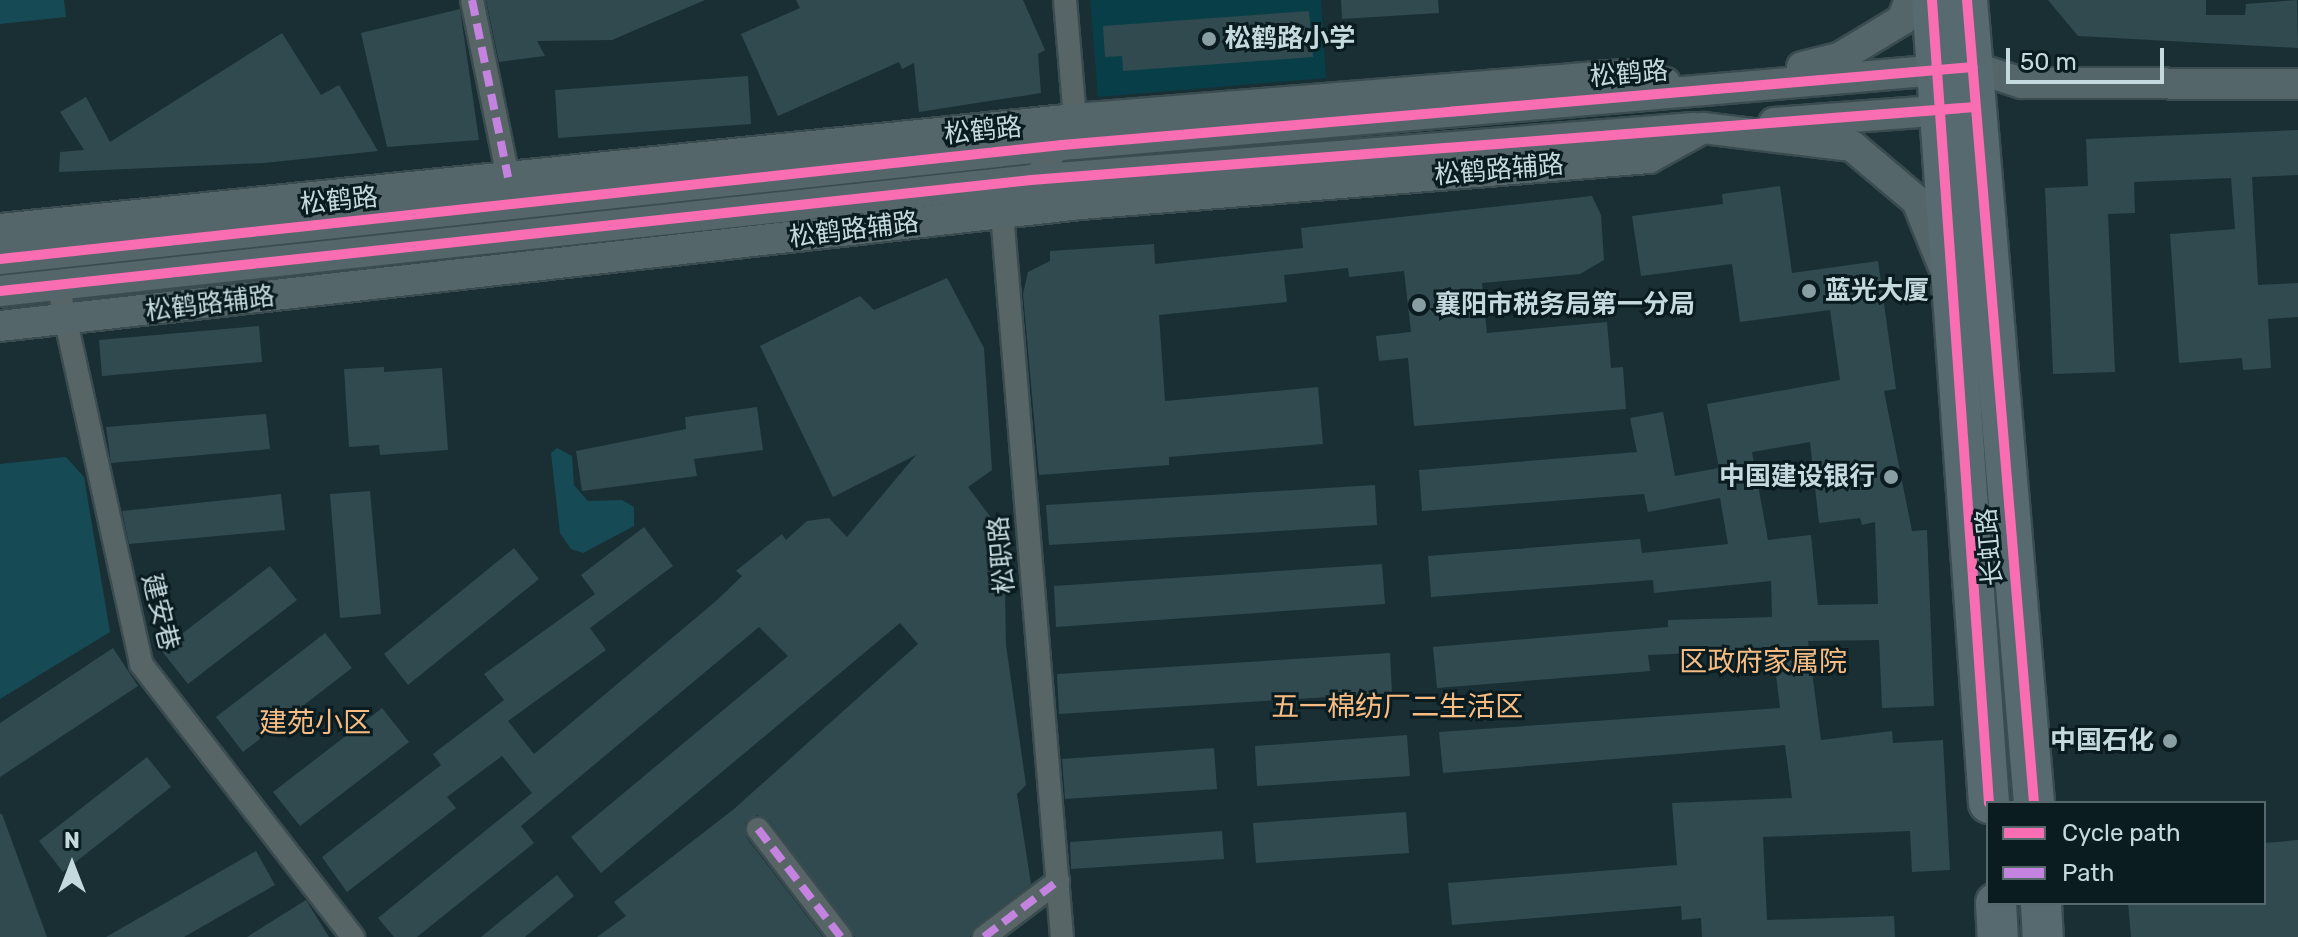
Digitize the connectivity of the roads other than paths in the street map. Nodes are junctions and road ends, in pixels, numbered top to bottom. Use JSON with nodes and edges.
{"nodes":[{"id":1,"x":472,"y":0,"type":"edge"},
{"id":2,"x":1065,"y":0,"type":"edge"},
{"id":3,"x":1910,"y":0,"type":"edge"},
{"id":4,"x":1932,"y":0,"type":"edge"},
{"id":5,"x":1967,"y":0,"type":"edge"},
{"id":6,"x":1956,"y":69,"type":"junction"},
{"id":7,"x":2022,"y":83,"type":"junction"},
{"id":8,"x":2298,"y":84,"type":"edge"},
{"id":9,"x":1703,"y":90,"type":"junction"},
{"id":10,"x":1958,"y":109,"type":"junction"},
{"id":11,"x":1703,"y":128,"type":"junction"},
{"id":12,"x":1068,"y":132,"type":"junction"},
{"id":13,"x":1031,"y":180,"type":"junction"},
{"id":14,"x":510,"y":191,"type":"junction"},
{"id":15,"x":1002,"y":213,"type":"junction"},
{"id":16,"x":660,"y":220,"type":"junction"},
{"id":17,"x":0,"y":229,"type":"edge"},
{"id":18,"x":130,"y":230,"type":"junction"},
{"id":19,"x":511,"y":237,"type":"junction"},
{"id":20,"x":666,"y":251,"type":"junction"},
{"id":21,"x":0,"y":259,"type":"edge"},
{"id":22,"x":514,"y":269,"type":"junction"},
{"id":23,"x":1951,"y":283,"type":"junction"},
{"id":24,"x":58,"y":285,"type":"junction"},
{"id":25,"x":0,"y":291,"type":"edge"},
{"id":26,"x":66,"y":320,"type":"junction"},
{"id":27,"x":0,"y":326,"type":"edge"},
{"id":28,"x":1989,"y":801,"type":"edge"},
{"id":29,"x":2034,"y":801,"type":"edge"},
{"id":30,"x":758,"y":829,"type":"dead end"},
{"id":31,"x":1058,"y":881,"type":"junction"},
{"id":32,"x":1996,"y":905,"type":"edge"},
{"id":33,"x":2041,"y":905,"type":"edge"},
{"id":34,"x":353,"y":937,"type":"edge"},
{"id":35,"x":841,"y":937,"type":"edge"},
{"id":36,"x":984,"y":937,"type":"edge"},
{"id":37,"x":1062,"y":937,"type":"edge"},
{"id":38,"x":1998,"y":937,"type":"edge"},
{"id":39,"x":2043,"y":937,"type":"edge"}],
"edges":[{"from":1,"to":14,"type":"street"},
{"from":2,"to":12,"type":"street"},
{"from":3,"to":9,"type":"main road"},
{"from":4,"to":6,"type":"highway","name":"长虹路"},
{"from":5,"to":6,"type":"highway","name":"长虹路"},
{"from":6,"to":7,"type":"main road"},
{"from":6,"to":9,"type":"main road","name":"松鹤路"},
{"from":6,"to":10,"type":"highway","name":"长虹路"},
{"from":7,"to":8,"type":"main road"},
{"from":7,"to":10,"type":"main road"},
{"from":9,"to":12,"type":"main road","name":"松鹤路"},
{"from":10,"to":11,"type":"main road","name":"松鹤路"},
{"from":10,"to":23,"type":"highway","name":"长虹路"},
{"from":10,"to":29,"type":"highway","name":"长虹路"},
{"from":11,"to":13,"type":"main road","name":"松鹤路"},
{"from":11,"to":15,"type":"main road","name":"松鹤路辅路"},
{"from":11,"to":23,"type":"main road"},
{"from":12,"to":13,"type":"street"},
{"from":12,"to":14,"type":"main road","name":"松鹤路"},
{"from":13,"to":15,"type":"street"},
{"from":13,"to":16,"type":"main road","name":"松鹤路"},
{"from":14,"to":18,"type":"main road","name":"松鹤路"},
{"from":15,"to":20,"type":"main road","name":"松鹤路辅路"},
{"from":15,"to":31,"type":"street","name":"松职路"},
{"from":16,"to":19,"type":"main road","name":"松鹤路"},
{"from":16,"to":20,"type":"main road"},
{"from":17,"to":18,"type":"main road"},
{"from":18,"to":21,"type":"main road","name":"松鹤路"},
{"from":19,"to":22,"type":"main road"},
{"from":19,"to":24,"type":"main road","name":"松鹤路"},
{"from":20,"to":22,"type":"main road","name":"松鹤路辅路"},
{"from":22,"to":26,"type":"main road","name":"松鹤路辅路"},
{"from":23,"to":28,"type":"highway","name":"长虹路"},
{"from":24,"to":25,"type":"main road","name":"松鹤路"},
{"from":24,"to":26,"type":"street","name":"建安巷"},
{"from":26,"to":27,"type":"main road","name":"松鹤路辅路"},
{"from":26,"to":34,"type":"street","name":"建安巷"},
{"from":30,"to":35,"type":"street"},
{"from":31,"to":36,"type":"street"},
{"from":31,"to":37,"type":"street","name":"松职路"},
{"from":32,"to":38,"type":"highway"},
{"from":33,"to":39,"type":"highway"}]}
